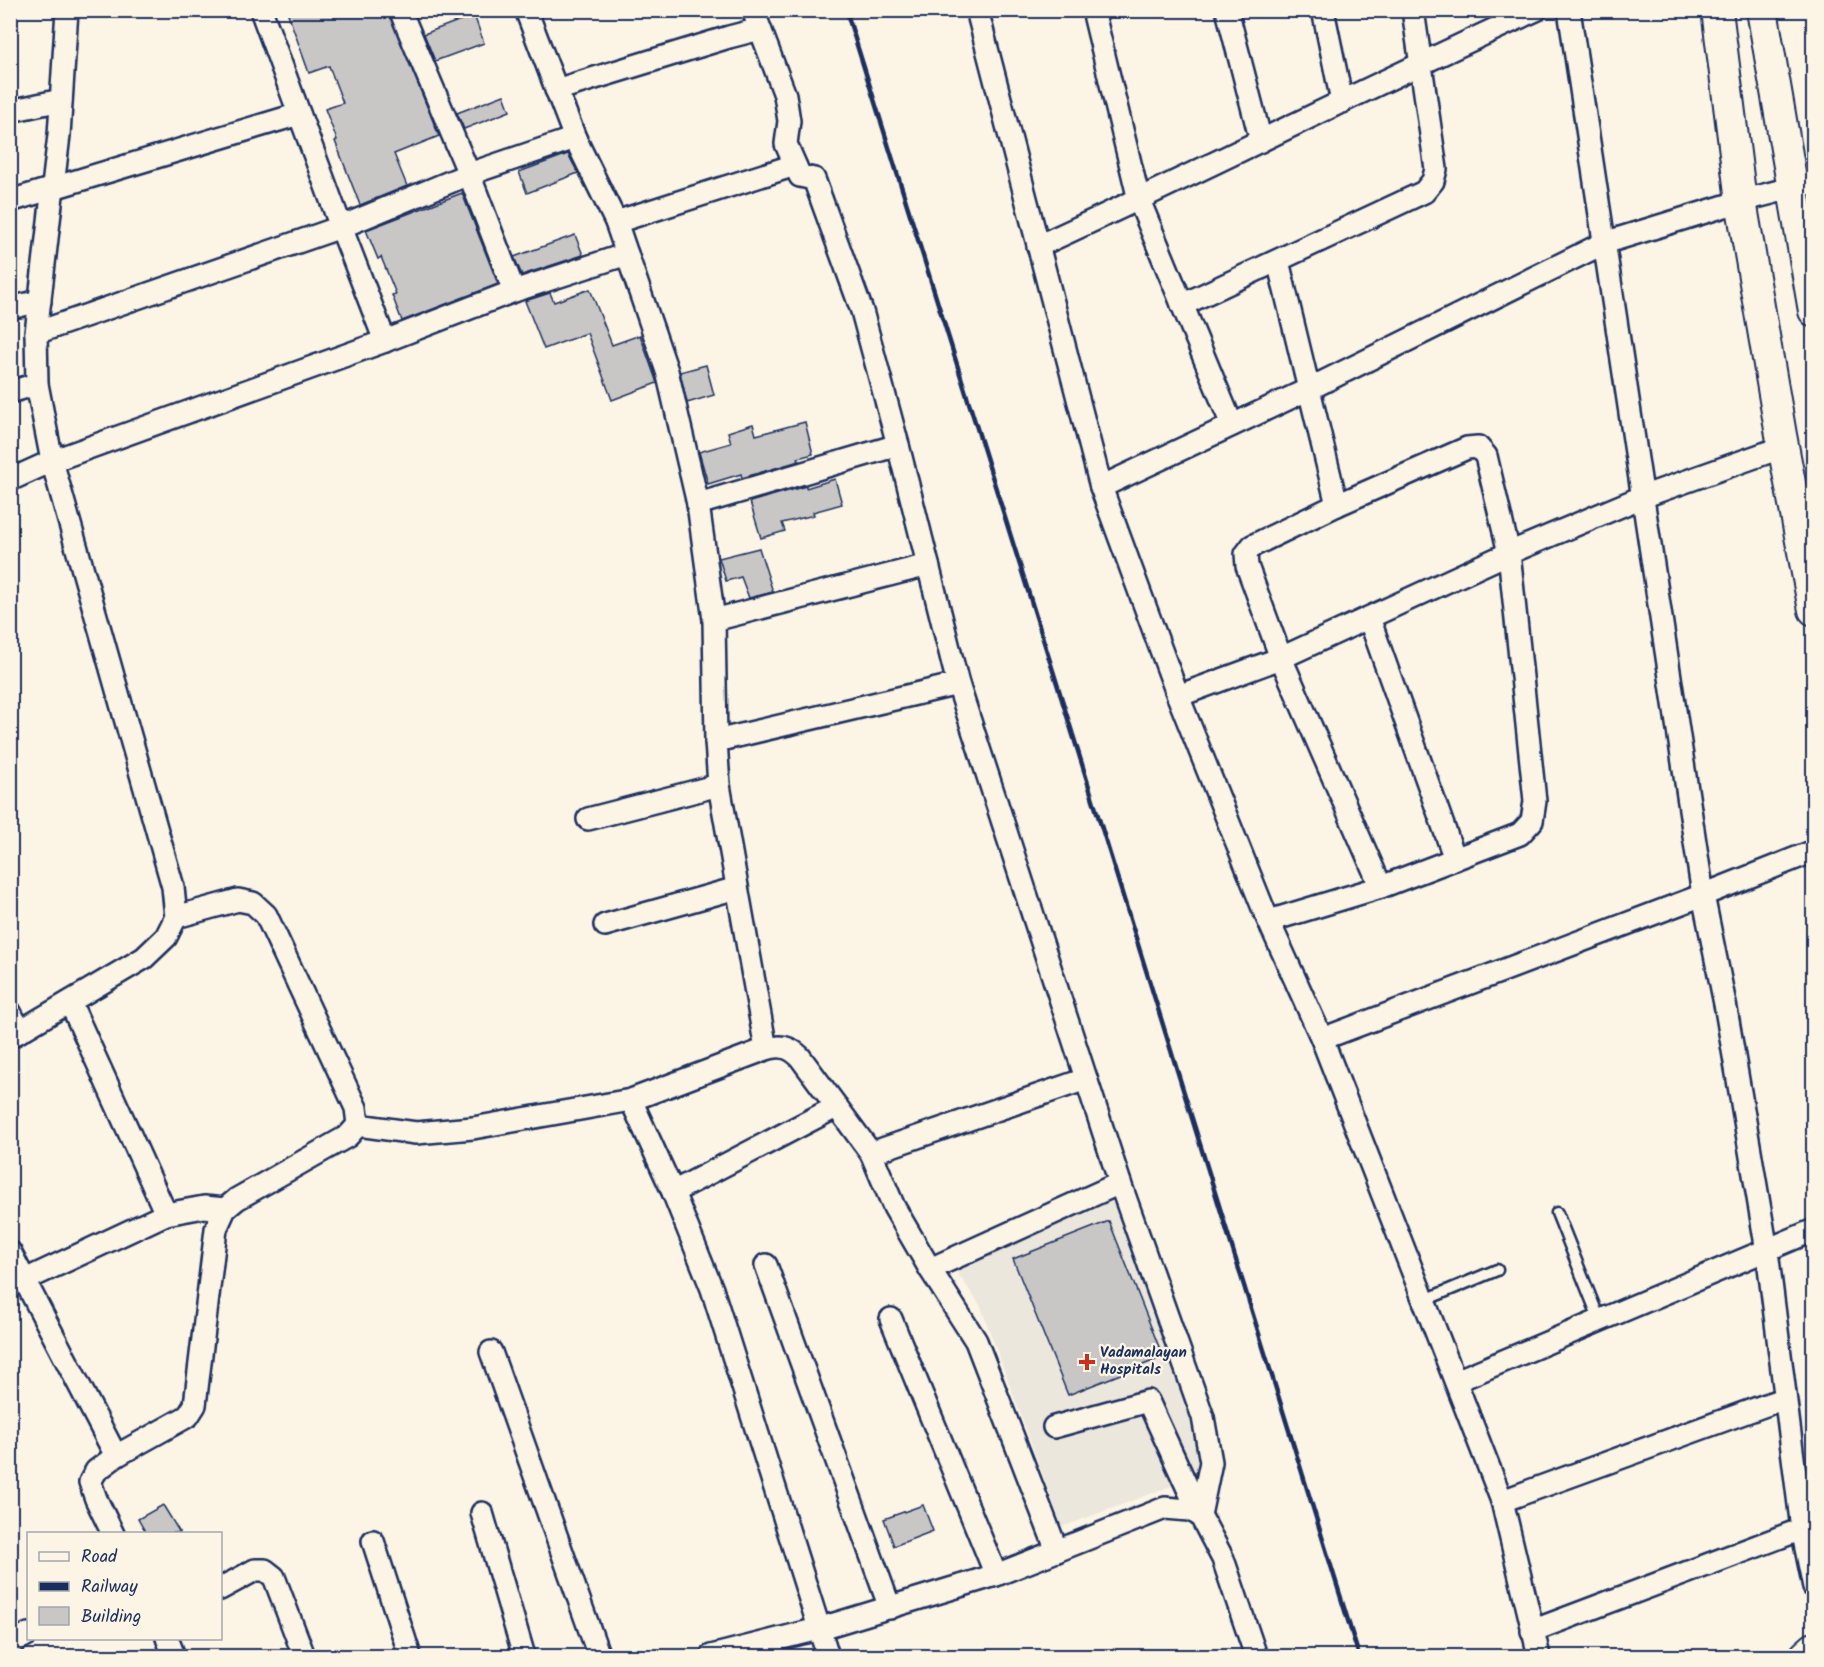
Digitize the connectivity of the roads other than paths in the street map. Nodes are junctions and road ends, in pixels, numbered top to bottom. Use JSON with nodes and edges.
{"nodes":[{"id":1,"x":67,"y":10,"type":"edge"},
{"id":2,"x":261,"y":10,"type":"edge"},
{"id":3,"x":400,"y":10,"type":"edge"},
{"id":4,"x":526,"y":10,"type":"edge"},
{"id":5,"x":977,"y":10,"type":"edge"},
{"id":6,"x":1093,"y":10,"type":"edge"},
{"id":7,"x":1227,"y":10,"type":"edge"},
{"id":8,"x":1323,"y":10,"type":"edge"},
{"id":9,"x":1413,"y":10,"type":"edge"},
{"id":10,"x":1536,"y":10,"type":"edge"},
{"id":11,"x":1569,"y":10,"type":"edge"},
{"id":12,"x":1717,"y":10,"type":"edge"},
{"id":13,"x":1762,"y":10,"type":"edge"},
{"id":14,"x":757,"y":20,"type":"edge"},
{"id":15,"x":1420,"y":63,"type":"junction"},
{"id":16,"x":556,"y":90,"type":"junction"},
{"id":17,"x":61,"y":100,"type":"junction"},
{"id":18,"x":1342,"y":102,"type":"junction"},
{"id":19,"x":10,"y":111,"type":"edge"},
{"id":20,"x":299,"y":114,"type":"junction"},
{"id":21,"x":575,"y":138,"type":"junction"},
{"id":22,"x":1261,"y":141,"type":"junction"},
{"id":23,"x":795,"y":165,"type":"junction"},
{"id":24,"x":469,"y":174,"type":"junction"},
{"id":25,"x":1803,"y":185,"type":"edge"},
{"id":26,"x":52,"y":190,"type":"junction"},
{"id":27,"x":1139,"y":200,"type":"junction"},
{"id":28,"x":10,"y":201,"type":"edge"},
{"id":29,"x":1741,"y":201,"type":"junction"},
{"id":30,"x":616,"y":222,"type":"junction"},
{"id":31,"x":341,"y":227,"type":"junction"},
{"id":32,"x":1605,"y":243,"type":"junction"},
{"id":33,"x":1038,"y":246,"type":"junction"},
{"id":34,"x":627,"y":254,"type":"junction"},
{"id":35,"x":1278,"y":261,"type":"junction"},
{"id":36,"x":513,"y":291,"type":"junction"},
{"id":37,"x":40,"y":301,"type":"junction"},
{"id":38,"x":1182,"y":305,"type":"junction"},
{"id":39,"x":10,"y":308,"type":"edge"},
{"id":40,"x":1814,"y":311,"type":"edge"},
{"id":41,"x":36,"y":333,"type":"junction"},
{"id":42,"x":385,"y":341,"type":"junction"},
{"id":43,"x":37,"y":384,"type":"junction"},
{"id":44,"x":1309,"y":389,"type":"junction"},
{"id":45,"x":10,"y":392,"type":"edge"},
{"id":46,"x":1232,"y":425,"type":"junction"},
{"id":47,"x":898,"y":445,"type":"junction"},
{"id":48,"x":1783,"y":447,"type":"junction"},
{"id":49,"x":52,"y":461,"type":"junction"},
{"id":50,"x":10,"y":480,"type":"edge"},
{"id":51,"x":1101,"y":487,"type":"junction"},
{"id":52,"x":1642,"y":497,"type":"junction"},
{"id":53,"x":698,"y":504,"type":"junction"},
{"id":54,"x":1337,"y":505,"type":"junction"},
{"id":55,"x":1509,"y":553,"type":"junction"},
{"id":56,"x":928,"y":565,"type":"junction"},
{"id":57,"x":1814,"y":610,"type":"edge"},
{"id":58,"x":1369,"y":618,"type":"junction"},
{"id":59,"x":714,"y":620,"type":"junction"},
{"id":60,"x":1281,"y":658,"type":"junction"},
{"id":61,"x":958,"y":684,"type":"junction"},
{"id":62,"x":1179,"y":696,"type":"junction"},
{"id":63,"x":716,"y":741,"type":"junction"},
{"id":64,"x":719,"y":785,"type":"junction"},
{"id":65,"x":588,"y":819,"type":"dead end"},
{"id":66,"x":1814,"y":851,"type":"edge"},
{"id":67,"x":1455,"y":859,"type":"junction"},
{"id":68,"x":1380,"y":887,"type":"junction"},
{"id":69,"x":737,"y":888,"type":"junction"},
{"id":70,"x":1703,"y":895,"type":"junction"},
{"id":71,"x":176,"y":917,"type":"junction"},
{"id":72,"x":1269,"y":921,"type":"junction"},
{"id":73,"x":605,"y":925,"type":"dead end"},
{"id":74,"x":70,"y":1002,"type":"junction"},
{"id":75,"x":10,"y":1012,"type":"edge"},
{"id":76,"x":15,"y":1034,"type":"edge"},
{"id":77,"x":1322,"y":1040,"type":"junction"},
{"id":78,"x":766,"y":1049,"type":"junction"},
{"id":79,"x":1086,"y":1079,"type":"junction"},
{"id":80,"x":631,"y":1100,"type":"junction"},
{"id":81,"x":836,"y":1107,"type":"junction"},
{"id":82,"x":358,"y":1125,"type":"junction"},
{"id":83,"x":871,"y":1153,"type":"junction"},
{"id":84,"x":1120,"y":1183,"type":"junction"},
{"id":85,"x":673,"y":1192,"type":"junction"},
{"id":86,"x":225,"y":1209,"type":"junction"},
{"id":87,"x":1557,"y":1213,"type":"dead end"},
{"id":88,"x":166,"y":1214,"type":"junction"},
{"id":89,"x":1814,"y":1230,"type":"edge"},
{"id":90,"x":1767,"y":1251,"type":"junction"},
{"id":91,"x":10,"y":1252,"type":"edge"},
{"id":92,"x":766,"y":1265,"type":"dead end"},
{"id":93,"x":930,"y":1269,"type":"junction"},
{"id":94,"x":1497,"y":1270,"type":"dead end"},
{"id":95,"x":25,"y":1280,"type":"junction"},
{"id":96,"x":1425,"y":1300,"type":"junction"},
{"id":97,"x":891,"y":1319,"type":"dead end"},
{"id":98,"x":1600,"y":1321,"type":"junction"},
{"id":99,"x":491,"y":1352,"type":"dead end"},
{"id":100,"x":1456,"y":1381,"type":"junction"},
{"id":101,"x":1785,"y":1398,"type":"junction"},
{"id":102,"x":1054,"y":1427,"type":"dead end"},
{"id":103,"x":116,"y":1456,"type":"junction"},
{"id":104,"x":1502,"y":1501,"type":"junction"},
{"id":105,"x":482,"y":1512,"type":"dead end"},
{"id":106,"x":1200,"y":1515,"type":"junction"},
{"id":107,"x":1802,"y":1529,"type":"junction"},
{"id":108,"x":112,"y":1532,"type":"edge"},
{"id":109,"x":373,"y":1541,"type":"dead end"},
{"id":110,"x":1057,"y":1551,"type":"junction"},
{"id":111,"x":996,"y":1575,"type":"junction"},
{"id":112,"x":1814,"y":1587,"type":"edge"},
{"id":113,"x":222,"y":1588,"type":"edge"},
{"id":114,"x":890,"y":1608,"type":"junction"},
{"id":115,"x":818,"y":1629,"type":"junction"},
{"id":116,"x":1532,"y":1631,"type":"junction"},
{"id":117,"x":27,"y":1635,"type":"edge"},
{"id":118,"x":168,"y":1640,"type":"edge"},
{"id":119,"x":10,"y":1644,"type":"edge"},
{"id":120,"x":1814,"y":1648,"type":"edge"},
{"id":121,"x":174,"y":1656,"type":"edge"},
{"id":122,"x":304,"y":1656,"type":"edge"},
{"id":123,"x":410,"y":1656,"type":"edge"},
{"id":124,"x":524,"y":1656,"type":"edge"},
{"id":125,"x":599,"y":1656,"type":"edge"},
{"id":126,"x":711,"y":1656,"type":"edge"},
{"id":127,"x":828,"y":1656,"type":"edge"},
{"id":128,"x":1256,"y":1656,"type":"edge"},
{"id":129,"x":1539,"y":1656,"type":"edge"},
{"id":130,"x":1805,"y":1656,"type":"edge"}],
"edges":[{"from":1,"to":17,"type":"street"},
{"from":2,"to":20,"type":"street"},
{"from":3,"to":24,"type":"street"},
{"from":4,"to":16,"type":"street"},
{"from":5,"to":33,"type":"street"},
{"from":6,"to":27,"type":"street"},
{"from":7,"to":22,"type":"street"},
{"from":8,"to":18,"type":"street"},
{"from":9,"to":15,"type":"street"},
{"from":10,"to":15,"type":"street"},
{"from":11,"to":32,"type":"street"},
{"from":12,"to":29,"type":"main road"},
{"from":13,"to":25,"type":"main road"},
{"from":14,"to":16,"type":"street"},
{"from":14,"to":23,"type":"street"},
{"from":15,"to":18,"type":"street"},
{"from":15,"to":35,"type":"street"},
{"from":16,"to":21,"type":"street"},
{"from":17,"to":19,"type":"street"},
{"from":17,"to":26,"type":"street"},
{"from":18,"to":22,"type":"street"},
{"from":20,"to":26,"type":"street"},
{"from":20,"to":31,"type":"street"},
{"from":21,"to":24,"type":"street"},
{"from":21,"to":30,"type":"street"},
{"from":22,"to":27,"type":"street"},
{"from":23,"to":30,"type":"street"},
{"from":23,"to":47,"type":"street"},
{"from":24,"to":31,"type":"street"},
{"from":24,"to":36,"type":"street"},
{"from":25,"to":29,"type":"street"},
{"from":25,"to":40,"type":"main road"},
{"from":26,"to":28,"type":"street"},
{"from":26,"to":37,"type":"street"},
{"from":27,"to":33,"type":"street"},
{"from":27,"to":38,"type":"street"},
{"from":29,"to":32,"type":"street"},
{"from":29,"to":48,"type":"main road"},
{"from":30,"to":34,"type":"street"},
{"from":31,"to":41,"type":"street"},
{"from":31,"to":42,"type":"street"},
{"from":32,"to":44,"type":"street"},
{"from":32,"to":52,"type":"street"},
{"from":33,"to":51,"type":"street"},
{"from":34,"to":36,"type":"street"},
{"from":34,"to":53,"type":"street"},
{"from":35,"to":38,"type":"street"},
{"from":35,"to":44,"type":"street"},
{"from":36,"to":42,"type":"street"},
{"from":37,"to":39,"type":"street"},
{"from":37,"to":41,"type":"street"},
{"from":38,"to":46,"type":"street"},
{"from":41,"to":43,"type":"street"},
{"from":42,"to":49,"type":"street"},
{"from":43,"to":45,"type":"street"},
{"from":43,"to":49,"type":"street"},
{"from":44,"to":46,"type":"street"},
{"from":44,"to":54,"type":"street"},
{"from":46,"to":51,"type":"street"},
{"from":47,"to":53,"type":"street"},
{"from":47,"to":56,"type":"street"},
{"from":48,"to":52,"type":"street"},
{"from":48,"to":57,"type":"main road"},
{"from":49,"to":50,"type":"street"},
{"from":49,"to":71,"type":"street"},
{"from":51,"to":62,"type":"street"},
{"from":52,"to":55,"type":"street"},
{"from":52,"to":70,"type":"street"},
{"from":53,"to":59,"type":"street"},
{"from":54,"to":55,"type":"street"},
{"from":54,"to":60,"type":"street"},
{"from":55,"to":58,"type":"street"},
{"from":55,"to":67,"type":"street"},
{"from":56,"to":59,"type":"street"},
{"from":56,"to":61,"type":"street"},
{"from":58,"to":60,"type":"street"},
{"from":58,"to":67,"type":"street"},
{"from":59,"to":63,"type":"street"},
{"from":60,"to":62,"type":"street"},
{"from":60,"to":68,"type":"street"},
{"from":61,"to":63,"type":"street"},
{"from":61,"to":79,"type":"street"},
{"from":62,"to":72,"type":"street"},
{"from":63,"to":64,"type":"street"},
{"from":64,"to":65,"type":"street"},
{"from":64,"to":69,"type":"street"},
{"from":66,"to":70,"type":"street"},
{"from":67,"to":68,"type":"street"},
{"from":68,"to":72,"type":"street"},
{"from":69,"to":73,"type":"street"},
{"from":69,"to":78,"type":"street"},
{"from":70,"to":77,"type":"street"},
{"from":70,"to":90,"type":"street"},
{"from":71,"to":74,"type":"street"},
{"from":71,"to":82,"type":"street"},
{"from":72,"to":77,"type":"street"},
{"from":74,"to":76,"type":"street"},
{"from":74,"to":88,"type":"street"},
{"from":75,"to":76,"type":"street"},
{"from":77,"to":96,"type":"street"},
{"from":78,"to":80,"type":"street"},
{"from":78,"to":81,"type":"street"},
{"from":79,"to":83,"type":"street"},
{"from":79,"to":84,"type":"street"},
{"from":80,"to":82,"type":"street"},
{"from":80,"to":85,"type":"street"},
{"from":81,"to":83,"type":"street"},
{"from":81,"to":85,"type":"street"},
{"from":82,"to":86,"type":"street"},
{"from":83,"to":93,"type":"street"},
{"from":84,"to":93,"type":"street"},
{"from":84,"to":106,"type":"street"},
{"from":85,"to":115,"type":"street"},
{"from":86,"to":88,"type":"street"},
{"from":86,"to":103,"type":"street"},
{"from":87,"to":98,"type":"lane"},
{"from":88,"to":95,"type":"street"},
{"from":89,"to":90,"type":"street"},
{"from":90,"to":98,"type":"street"},
{"from":90,"to":101,"type":"street"},
{"from":91,"to":95,"type":"street"},
{"from":92,"to":114,"type":"street"},
{"from":93,"to":110,"type":"street"},
{"from":94,"to":96,"type":"lane"},
{"from":95,"to":103,"type":"street"},
{"from":96,"to":100,"type":"street"},
{"from":97,"to":111,"type":"street"},
{"from":98,"to":100,"type":"street"},
{"from":99,"to":125,"type":"street"},
{"from":100,"to":104,"type":"street"},
{"from":101,"to":104,"type":"street"},
{"from":101,"to":107,"type":"street"},
{"from":102,"to":106,"type":"street"},
{"from":103,"to":108,"type":"street"},
{"from":104,"to":116,"type":"street"},
{"from":105,"to":124,"type":"street"},
{"from":106,"to":110,"type":"street"},
{"from":106,"to":128,"type":"street"},
{"from":107,"to":112,"type":"street"},
{"from":107,"to":116,"type":"street"},
{"from":109,"to":123,"type":"street"},
{"from":110,"to":111,"type":"street"},
{"from":111,"to":114,"type":"street"},
{"from":113,"to":122,"type":"street"},
{"from":114,"to":115,"type":"street"},
{"from":115,"to":126,"type":"street"},
{"from":115,"to":127,"type":"street"},
{"from":116,"to":129,"type":"street"},
{"from":117,"to":119,"type":"street"},
{"from":118,"to":121,"type":"street"},
{"from":120,"to":130,"type":"main road"}]}
